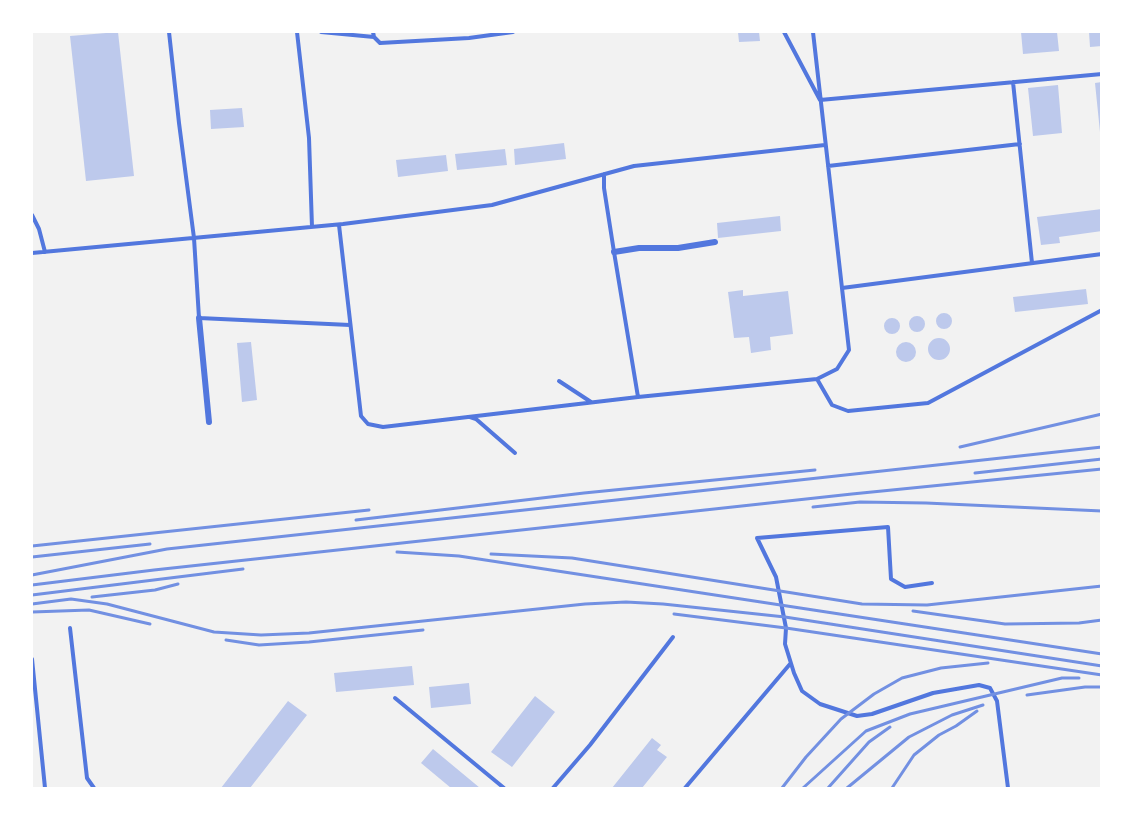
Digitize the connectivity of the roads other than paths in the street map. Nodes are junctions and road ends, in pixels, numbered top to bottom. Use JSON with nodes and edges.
{"nodes":[{"id":1,"x":169,"y":32,"type":"edge"},
{"id":2,"x":297,"y":32,"type":"edge"},
{"id":3,"x":321,"y":32,"type":"edge"},
{"id":4,"x":513,"y":32,"type":"edge"},
{"id":5,"x":784,"y":32,"type":"edge"},
{"id":6,"x":813,"y":32,"type":"edge"},
{"id":7,"x":374,"y":34,"type":"edge"},
{"id":8,"x":1101,"y":74,"type":"edge"},
{"id":9,"x":1013,"y":82,"type":"junction"},
{"id":10,"x":820,"y":100,"type":"junction"},
{"id":11,"x":1020,"y":144,"type":"junction"},
{"id":12,"x":825,"y":145,"type":"junction"},
{"id":13,"x":828,"y":166,"type":"junction"},
{"id":14,"x":604,"y":174,"type":"junction"},
{"id":15,"x":32,"y":215,"type":"edge"},
{"id":16,"x":339,"y":225,"type":"junction"},
{"id":17,"x":312,"y":227,"type":"junction"},
{"id":18,"x":195,"y":238,"type":"junction"},
{"id":19,"x":715,"y":242,"type":"dead end"},
{"id":20,"x":45,"y":252,"type":"junction"},
{"id":21,"x":614,"y":252,"type":"junction"},
{"id":22,"x":32,"y":253,"type":"edge"},
{"id":23,"x":1101,"y":254,"type":"edge"},
{"id":24,"x":1032,"y":263,"type":"junction"},
{"id":25,"x":842,"y":288,"type":"junction"},
{"id":26,"x":1101,"y":310,"type":"edge"},
{"id":27,"x":199,"y":318,"type":"junction"},
{"id":28,"x":351,"y":325,"type":"junction"},
{"id":29,"x":817,"y":379,"type":"junction"},
{"id":30,"x":559,"y":381,"type":"dead end"},
{"id":31,"x":638,"y":397,"type":"junction"},
{"id":32,"x":591,"y":402,"type":"junction"},
{"id":33,"x":470,"y":417,"type":"junction"},
{"id":34,"x":209,"y":422,"type":"dead end"},
{"id":35,"x":515,"y":453,"type":"dead end"},
{"id":36,"x":932,"y":583,"type":"dead end"},
{"id":37,"x":70,"y":628,"type":"dead end"},
{"id":38,"x":673,"y":637,"type":"dead end"},
{"id":39,"x":32,"y":661,"type":"edge"},
{"id":40,"x":791,"y":664,"type":"junction"},
{"id":41,"x":395,"y":698,"type":"dead end"},
{"id":42,"x":43,"y":787,"type":"edge"},
{"id":43,"x":94,"y":789,"type":"edge"},
{"id":44,"x":504,"y":789,"type":"edge"},
{"id":45,"x":553,"y":789,"type":"edge"},
{"id":46,"x":686,"y":789,"type":"edge"},
{"id":47,"x":1008,"y":789,"type":"edge"}],
"edges":[{"from":1,"to":18,"type":"lane"},
{"from":2,"to":17,"type":"lane"},
{"from":3,"to":7,"type":"lane"},
{"from":4,"to":7,"type":"lane"},
{"from":5,"to":10,"type":"lane"},
{"from":6,"to":10,"type":"lane"},
{"from":8,"to":9,"type":"lane"},
{"from":9,"to":10,"type":"lane"},
{"from":9,"to":11,"type":"lane"},
{"from":10,"to":12,"type":"lane"},
{"from":11,"to":13,"type":"lane"},
{"from":11,"to":24,"type":"lane"},
{"from":12,"to":13,"type":"lane"},
{"from":12,"to":14,"type":"lane"},
{"from":13,"to":25,"type":"lane"},
{"from":14,"to":16,"type":"lane"},
{"from":14,"to":21,"type":"lane"},
{"from":15,"to":20,"type":"lane"},
{"from":16,"to":17,"type":"lane"},
{"from":16,"to":28,"type":"lane"},
{"from":17,"to":18,"type":"lane"},
{"from":18,"to":20,"type":"lane"},
{"from":18,"to":27,"type":"lane"},
{"from":19,"to":21,"type":"street"},
{"from":20,"to":22,"type":"lane"},
{"from":21,"to":31,"type":"lane"},
{"from":23,"to":24,"type":"lane"},
{"from":24,"to":25,"type":"lane"},
{"from":25,"to":29,"type":"lane"},
{"from":26,"to":29,"type":"lane"},
{"from":27,"to":28,"type":"lane"},
{"from":27,"to":34,"type":"street"},
{"from":28,"to":33,"type":"lane"},
{"from":29,"to":31,"type":"lane"},
{"from":30,"to":32,"type":"lane"},
{"from":31,"to":32,"type":"lane"},
{"from":32,"to":33,"type":"lane"},
{"from":33,"to":35,"type":"lane"},
{"from":36,"to":40,"type":"lane"},
{"from":37,"to":43,"type":"lane"},
{"from":38,"to":45,"type":"lane"},
{"from":39,"to":42,"type":"lane"},
{"from":40,"to":46,"type":"lane"},
{"from":40,"to":47,"type":"lane"},
{"from":41,"to":44,"type":"lane"}]}
